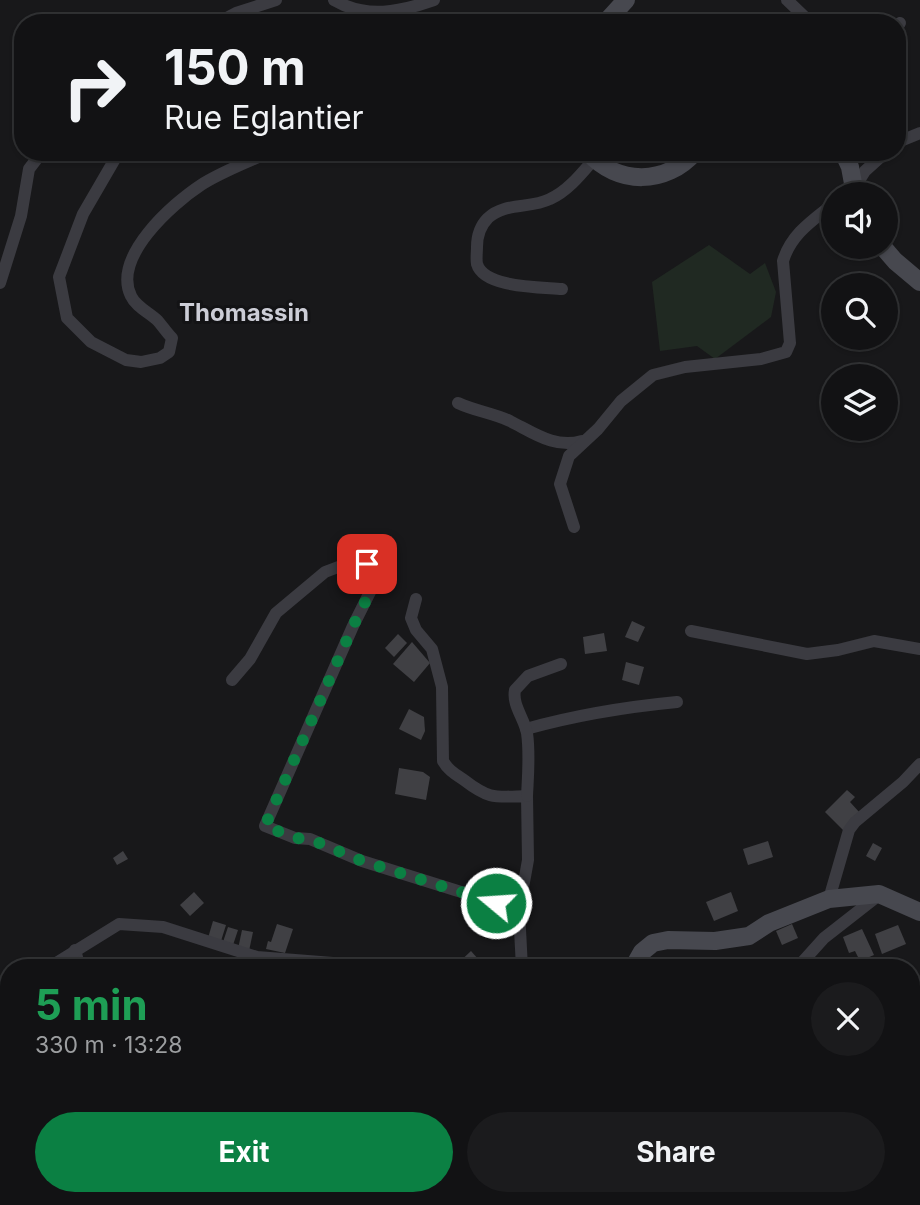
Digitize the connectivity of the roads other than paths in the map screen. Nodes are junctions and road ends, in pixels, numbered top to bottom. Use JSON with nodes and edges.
{"nodes":[{"id":1,"x":276,"y":0,"type":"edge"},
{"id":2,"x":334,"y":0,"type":"edge"},
{"id":3,"x":434,"y":0,"type":"edge"},
{"id":4,"x":626,"y":0,"type":"edge"},
{"id":5,"x":787,"y":0,"type":"edge"},
{"id":6,"x":254,"y":3,"type":"edge"},
{"id":7,"x":234,"y":14,"type":"edge"},
{"id":8,"x":613,"y":14,"type":"edge"},
{"id":9,"x":802,"y":14,"type":"edge"},
{"id":10,"x":35,"y":161,"type":"edge"},
{"id":11,"x":114,"y":161,"type":"edge"},
{"id":12,"x":250,"y":161,"type":"edge"},
{"id":13,"x":588,"y":161,"type":"edge"},
{"id":14,"x":597,"y":161,"type":"edge"},
{"id":15,"x":687,"y":161,"type":"edge"},
{"id":16,"x":847,"y":161,"type":"edge"},
{"id":17,"x":876,"y":161,"type":"edge"},
{"id":18,"x":851,"y":182,"type":"edge"},
{"id":19,"x":858,"y":182,"type":"edge"},
{"id":20,"x":821,"y":213,"type":"edge"},
{"id":21,"x":893,"y":259,"type":"edge"},
{"id":22,"x":920,"y":282,"type":"edge"},
{"id":23,"x":0,"y":284,"type":"edge"},
{"id":24,"x":562,"y":289,"type":"dead end"},
{"id":25,"x":458,"y":402,"type":"dead end"},
{"id":26,"x":586,"y":440,"type":"junction"},
{"id":27,"x":574,"y":527,"type":"dead end"},
{"id":28,"x":416,"y":599,"type":"dead end"},
{"id":29,"x":691,"y":631,"type":"dead end"},
{"id":30,"x":920,"y":649,"type":"edge"},
{"id":31,"x":561,"y":664,"type":"dead end"},
{"id":32,"x":232,"y":680,"type":"dead end"},
{"id":33,"x":677,"y":702,"type":"dead end"},
{"id":34,"x":526,"y":729,"type":"junction"},
{"id":35,"x":920,"y":764,"type":"edge"},
{"id":36,"x":527,"y":796,"type":"junction"},
{"id":37,"x":879,"y":894,"type":"junction"},
{"id":38,"x":829,"y":899,"type":"junction"},
{"id":39,"x":519,"y":910,"type":"junction"},
{"id":40,"x":920,"y":912,"type":"edge"},
{"id":41,"x":75,"y":950,"type":"junction"},
{"id":42,"x":62,"y":959,"type":"edge"},
{"id":43,"x":78,"y":959,"type":"edge"},
{"id":44,"x":282,"y":959,"type":"edge"},
{"id":45,"x":522,"y":959,"type":"edge"},
{"id":46,"x":638,"y":959,"type":"edge"},
{"id":47,"x":804,"y":959,"type":"edge"}],
"edges":[{"from":1,"to":6,"type":"street"},
{"from":2,"to":3,"type":"street"},
{"from":4,"to":8,"type":"street"},
{"from":5,"to":9,"type":"street"},
{"from":6,"to":7,"type":"street"},
{"from":10,"to":23,"type":"street"},
{"from":11,"to":12,"type":"street"},
{"from":13,"to":24,"type":"street"},
{"from":14,"to":15,"type":"street"},
{"from":16,"to":18,"type":"street"},
{"from":17,"to":19,"type":"street"},
{"from":20,"to":26,"type":"street"},
{"from":21,"to":22,"type":"street"},
{"from":25,"to":26,"type":"street"},
{"from":26,"to":27,"type":"street"},
{"from":28,"to":36,"type":"street"},
{"from":29,"to":30,"type":"street"},
{"from":31,"to":34,"type":"street"},
{"from":32,"to":39,"type":"street"},
{"from":33,"to":34,"type":"street"},
{"from":34,"to":36,"type":"street"},
{"from":35,"to":38,"type":"street"},
{"from":36,"to":39,"type":"street"},
{"from":37,"to":38,"type":"street"},
{"from":37,"to":40,"type":"street"},
{"from":37,"to":47,"type":"street"},
{"from":38,"to":46,"type":"street"},
{"from":39,"to":45,"type":"street"},
{"from":41,"to":42,"type":"street"},
{"from":41,"to":43,"type":"street"},
{"from":41,"to":44,"type":"street"}]}
